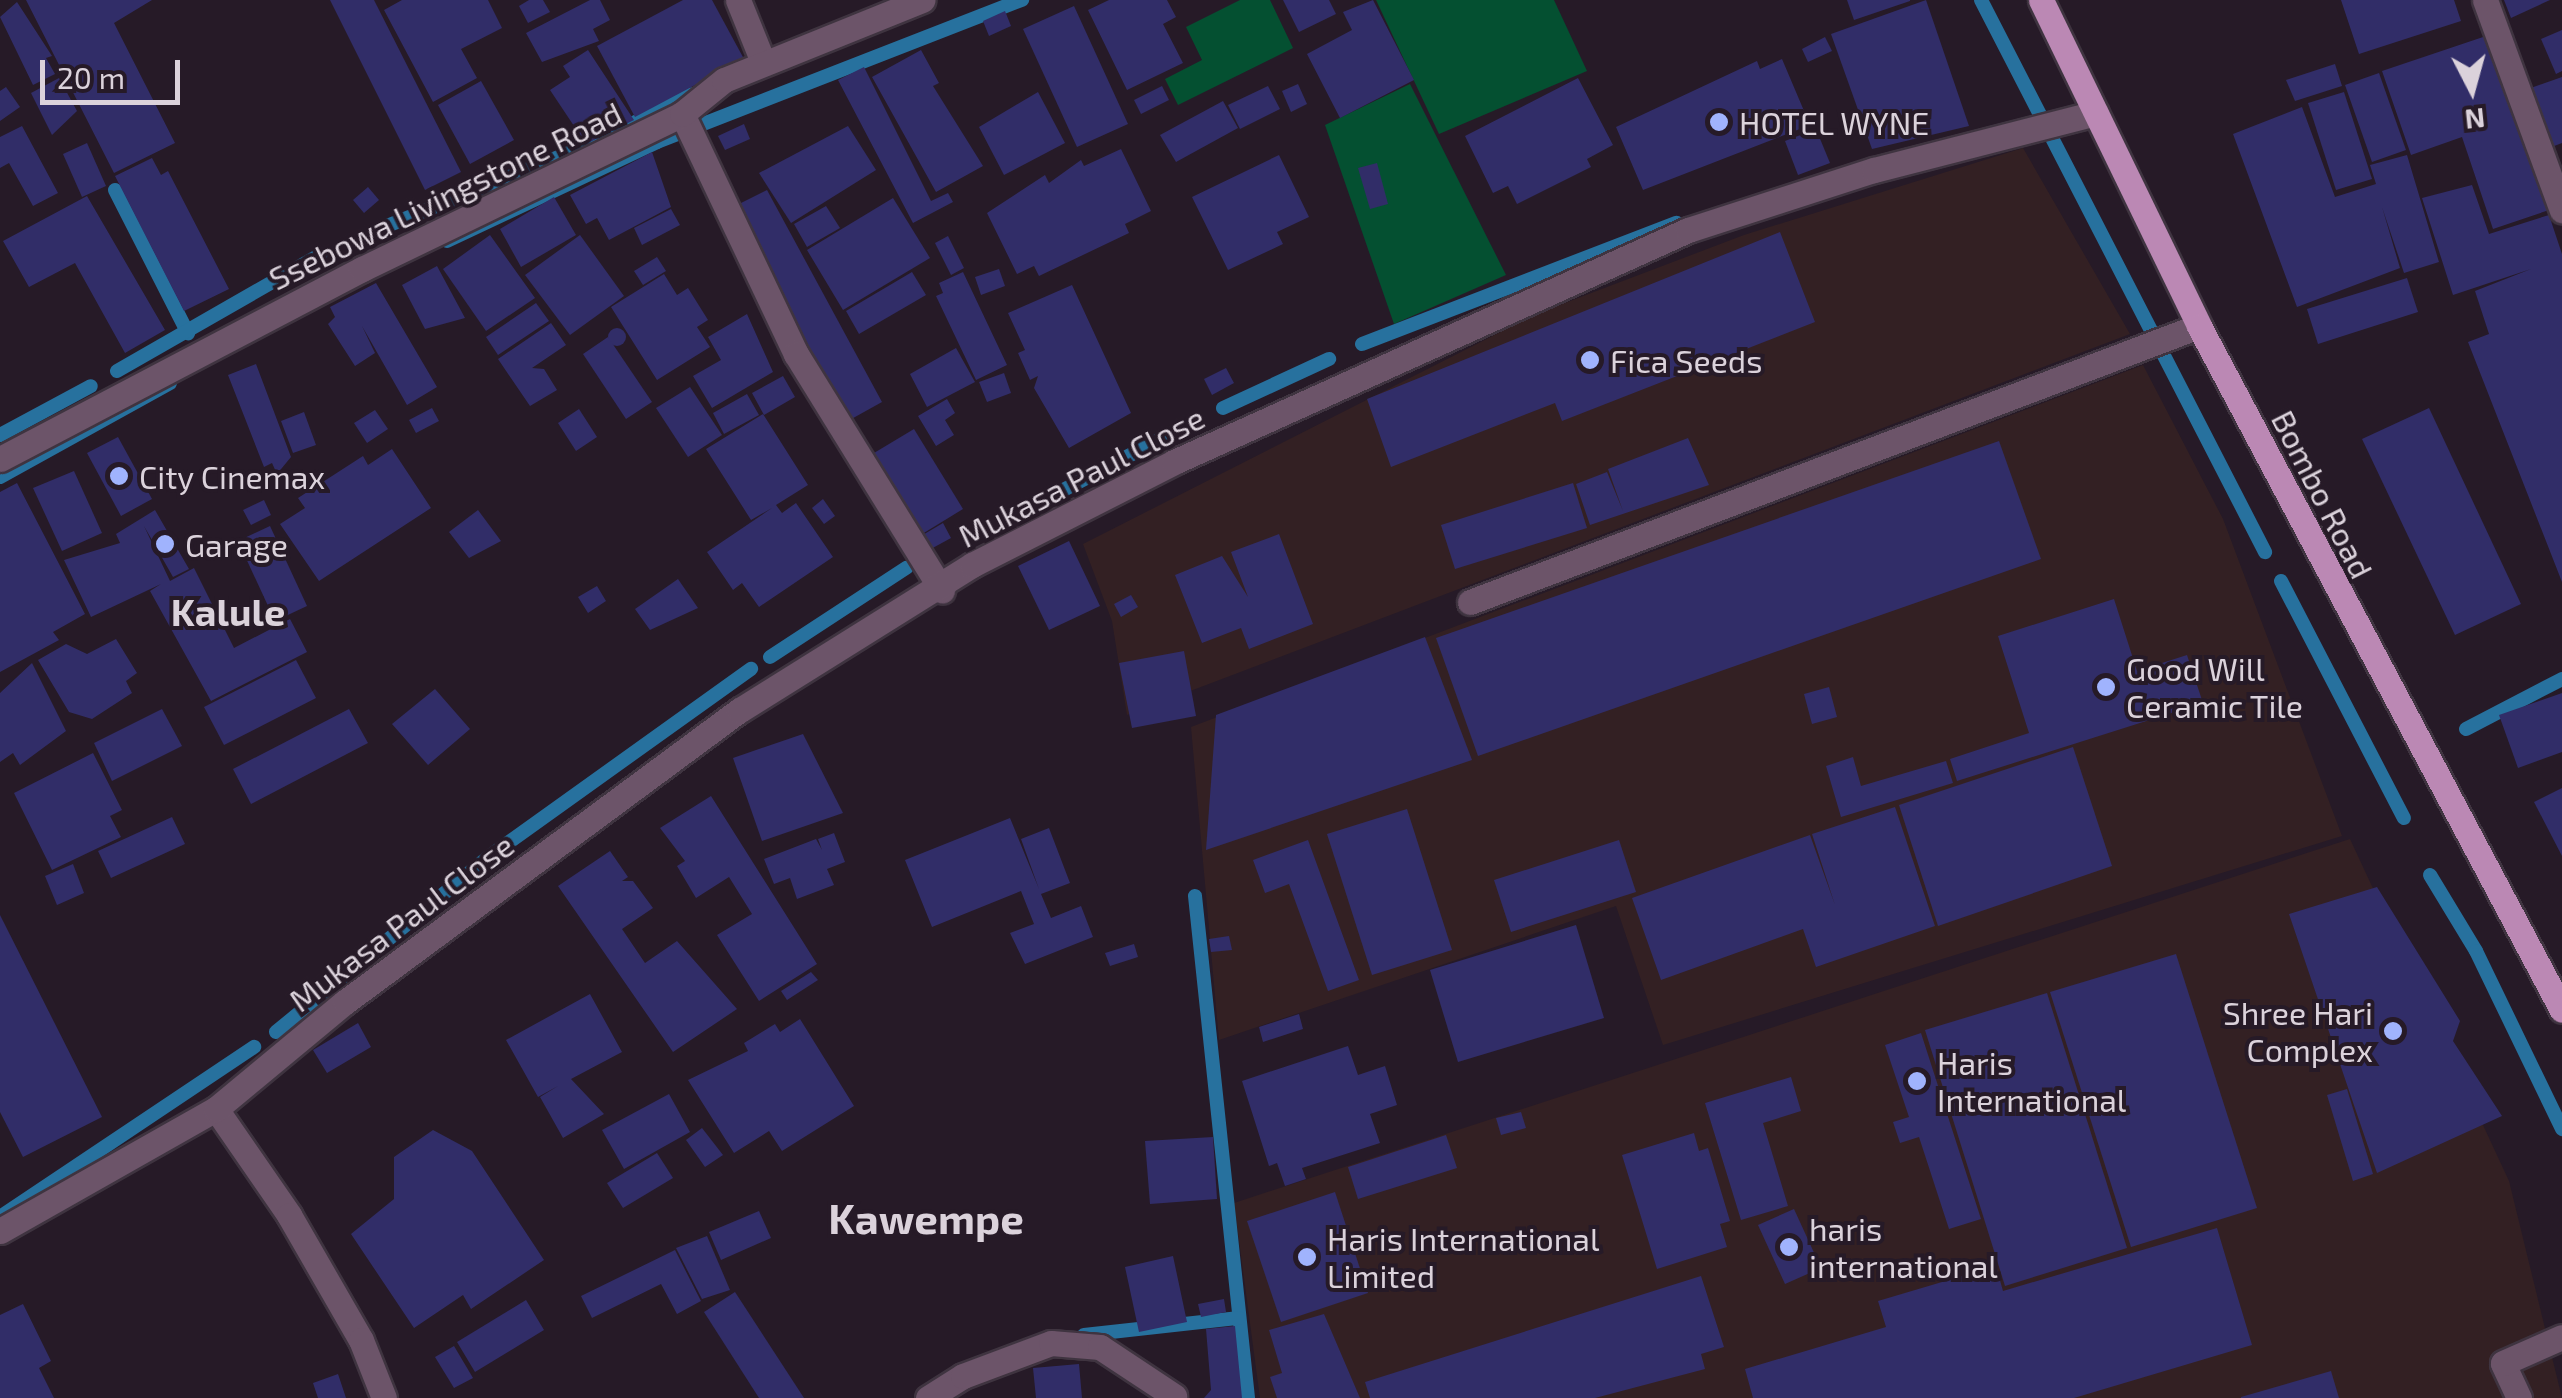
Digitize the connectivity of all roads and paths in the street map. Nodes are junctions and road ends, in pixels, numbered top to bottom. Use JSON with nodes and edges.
{"nodes":[{"id":1,"x":738,"y":0,"type":"edge"},
{"id":2,"x":922,"y":0,"type":"edge"},
{"id":3,"x":2041,"y":0,"type":"edge"},
{"id":4,"x":2485,"y":0,"type":"edge"},
{"id":5,"x":762,"y":62,"type":"junction"},
{"id":6,"x":2096,"y":113,"type":"junction"},
{"id":7,"x":682,"y":114,"type":"junction"},
{"id":8,"x":2562,"y":210,"type":"edge"},
{"id":9,"x":2200,"y":326,"type":"junction"},
{"id":10,"x":0,"y":459,"type":"edge"},
{"id":11,"x":942,"y":590,"type":"junction"},
{"id":12,"x":1470,"y":602,"type":"dead end"},
{"id":13,"x":2562,"y":1010,"type":"edge"},
{"id":14,"x":216,"y":1109,"type":"junction"},
{"id":15,"x":0,"y":1230,"type":"edge"},
{"id":16,"x":2562,"y":1337,"type":"edge"},
{"id":17,"x":1174,"y":1396,"type":"dead end"},
{"id":18,"x":384,"y":1398,"type":"edge"},
{"id":19,"x":928,"y":1398,"type":"edge"},
{"id":20,"x":2519,"y":1398,"type":"edge"}],
"edges":[{"from":1,"to":5,"type":"street"},
{"from":2,"to":5,"type":"street","name":"Ssebowa Livingstone Road"},
{"from":3,"to":6,"type":"main road","name":"Bombo Road"},
{"from":4,"to":8,"type":"street"},
{"from":5,"to":7,"type":"street","name":"Ssebowa Livingstone Road"},
{"from":6,"to":9,"type":"main road","name":"Bombo Road"},
{"from":6,"to":11,"type":"street","name":"Mukasa Paul Close"},
{"from":7,"to":10,"type":"street","name":"Ssebowa Livingstone Road"},
{"from":7,"to":11,"type":"street"},
{"from":9,"to":12,"type":"street"},
{"from":9,"to":13,"type":"main road","name":"Bombo Road"},
{"from":11,"to":14,"type":"street","name":"Mukasa Paul Close"},
{"from":14,"to":15,"type":"street","name":"Mukasa Paul Close"},
{"from":14,"to":18,"type":"street"},
{"from":16,"to":20,"type":"street"},
{"from":17,"to":19,"type":"street"}]}
